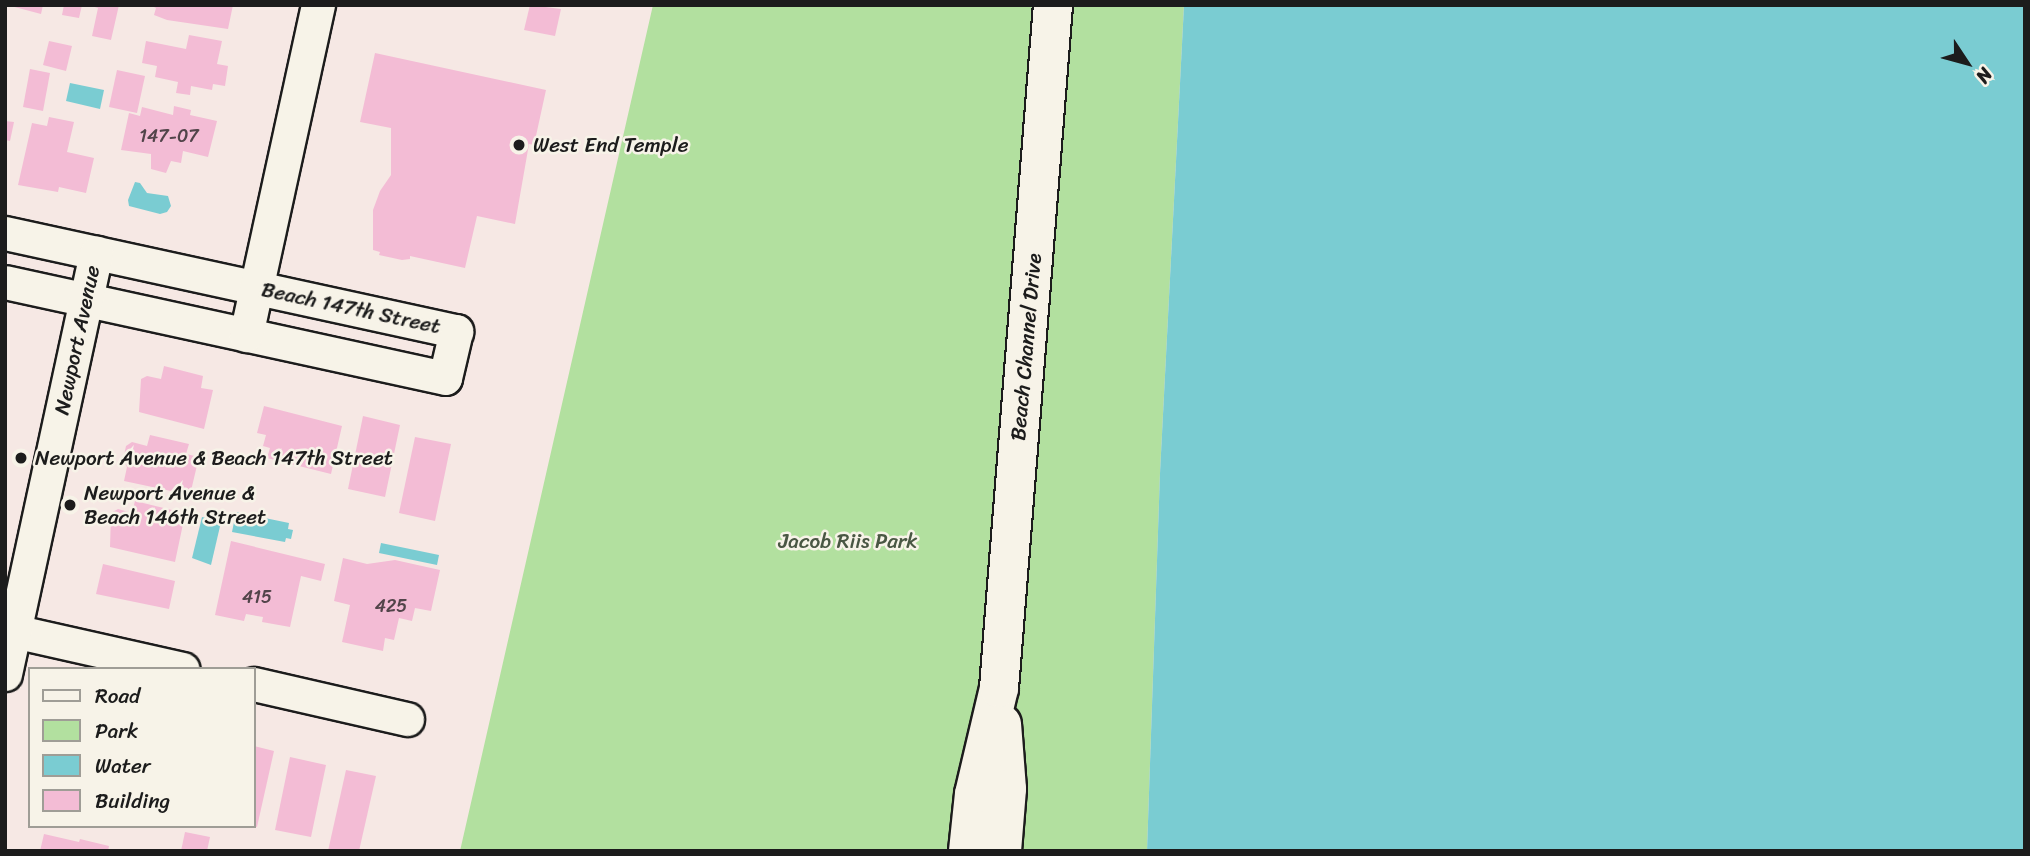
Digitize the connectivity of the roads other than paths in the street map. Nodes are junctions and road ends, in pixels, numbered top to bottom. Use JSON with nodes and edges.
{"nodes":[{"id":1,"x":318,"y":5,"type":"edge"},
{"id":2,"x":1053,"y":5,"type":"edge"},
{"id":3,"x":5,"y":233,"type":"edge"},
{"id":4,"x":96,"y":253,"type":"junction"},
{"id":5,"x":5,"y":282,"type":"edge"},
{"id":6,"x":256,"y":287,"type":"junction"},
{"id":7,"x":86,"y":300,"type":"junction"},
{"id":8,"x":246,"y":335,"type":"junction"},
{"id":9,"x":10,"y":630,"type":"edge"},
{"id":10,"x":174,"y":667,"type":"edge"},
{"id":11,"x":5,"y":674,"type":"edge"},
{"id":12,"x":256,"y":684,"type":"edge"},
{"id":13,"x":999,"y":688,"type":"junction"},
{"id":14,"x":407,"y":719,"type":"dead end"},
{"id":15,"x":968,"y":851,"type":"edge"},
{"id":16,"x":1002,"y":851,"type":"edge"}],
"edges":[{"from":1,"to":6,"type":"street"},
{"from":2,"to":13,"type":"main road","name":"Beach Channel Drive"},
{"from":3,"to":4,"type":"street","name":"Beach 147th Street"},
{"from":4,"to":6,"type":"street","name":"Beach 147th Street"},
{"from":4,"to":7,"type":"street","name":"Newport Avenue"},
{"from":5,"to":7,"type":"street","name":"Beach 147th Street"},
{"from":6,"to":8,"type":"street"},
{"from":6,"to":8,"type":"street","name":"Beach 147th Street"},
{"from":7,"to":8,"type":"street","name":"Beach 147th Street"},
{"from":7,"to":9,"type":"street","name":"Newport Avenue"},
{"from":9,"to":10,"type":"street"},
{"from":9,"to":11,"type":"street","name":"Newport Avenue"},
{"from":12,"to":14,"type":"street"},
{"from":13,"to":15,"type":"main road","name":"Beach Channel Drive"},
{"from":13,"to":16,"type":"main road","name":"Beach Channel Drive"}]}
